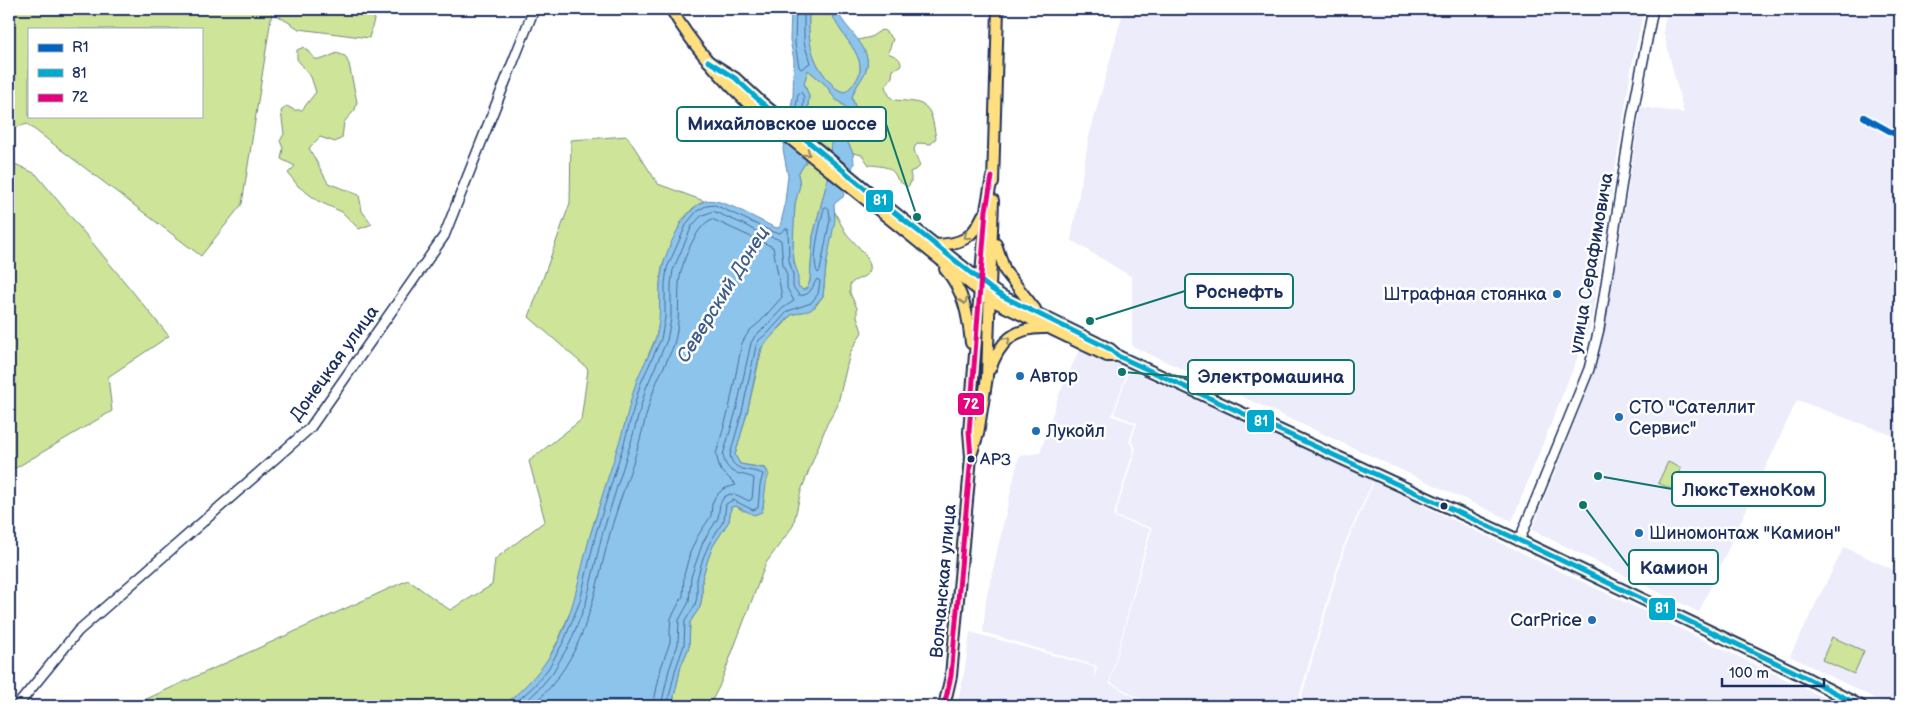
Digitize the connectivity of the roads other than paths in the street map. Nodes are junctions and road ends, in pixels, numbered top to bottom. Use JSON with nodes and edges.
{"nodes":[{"id":1,"x":534,"y":9,"type":"edge"},
{"id":2,"x":671,"y":9,"type":"edge"},
{"id":3,"x":998,"y":9,"type":"edge"},
{"id":4,"x":1653,"y":9,"type":"edge"},
{"id":5,"x":992,"y":177,"type":"junction"},
{"id":6,"x":986,"y":210,"type":"junction"},
{"id":7,"x":993,"y":233,"type":"junction"},
{"id":8,"x":931,"y":246,"type":"junction"},
{"id":9,"x":980,"y":280,"type":"junction"},
{"id":10,"x":986,"y":293,"type":"junction"},
{"id":11,"x":1039,"y":314,"type":"junction"},
{"id":12,"x":1047,"y":328,"type":"junction"},
{"id":13,"x":1118,"y":356,"type":"junction"},
{"id":14,"x":974,"y":371,"type":"junction"},
{"id":15,"x":987,"y":377,"type":"junction"},
{"id":16,"x":970,"y":457,"type":"junction"},
{"id":17,"x":1519,"y":541,"type":"junction"},
{"id":18,"x":18,"y":706,"type":"edge"},
{"id":19,"x":944,"y":706,"type":"edge"},
{"id":20,"x":1861,"y":706,"type":"edge"}],
"edges":[{"from":1,"to":18,"type":"street","name":"Донецкая улица"},
{"from":2,"to":8,"type":"main road"},
{"from":3,"to":5,"type":"main road","name":"Волчанская улица"},
{"from":4,"to":17,"type":"street","name":"улица Серафимовича"},
{"from":5,"to":6,"type":"main road","name":"Волчанская улица"},
{"from":5,"to":7,"type":"main road","name":"Волчанская улица"},
{"from":6,"to":8,"type":"main road","one_way":true},
{"from":6,"to":9,"type":"main road","name":"Волчанская улица"},
{"from":7,"to":10,"type":"main road","name":"Волчанская улица"},
{"from":7,"to":11,"type":"main road"},
{"from":8,"to":9,"type":"main road"},
{"from":8,"to":10,"type":"main road"},
{"from":8,"to":14,"type":"main road","one_way":true},
{"from":9,"to":10,"type":"main road"},
{"from":10,"to":11,"type":"main road"},
{"from":10,"to":12,"type":"main road"},
{"from":10,"to":14,"type":"main road","name":"Волчанская улица"},
{"from":10,"to":15,"type":"main road","name":"Волчанская улица"},
{"from":11,"to":13,"type":"main road"},
{"from":12,"to":13,"type":"main road"},
{"from":15,"to":12,"type":"main road","one_way":true},
{"from":13,"to":17,"type":"main road"},
{"from":14,"to":16,"type":"main road","name":"Волчанская улица"},
{"from":15,"to":16,"type":"main road","name":"Волчанская улица"},
{"from":16,"to":19,"type":"main road","name":"Волчанская улица"},
{"from":17,"to":20,"type":"main road"}]}
